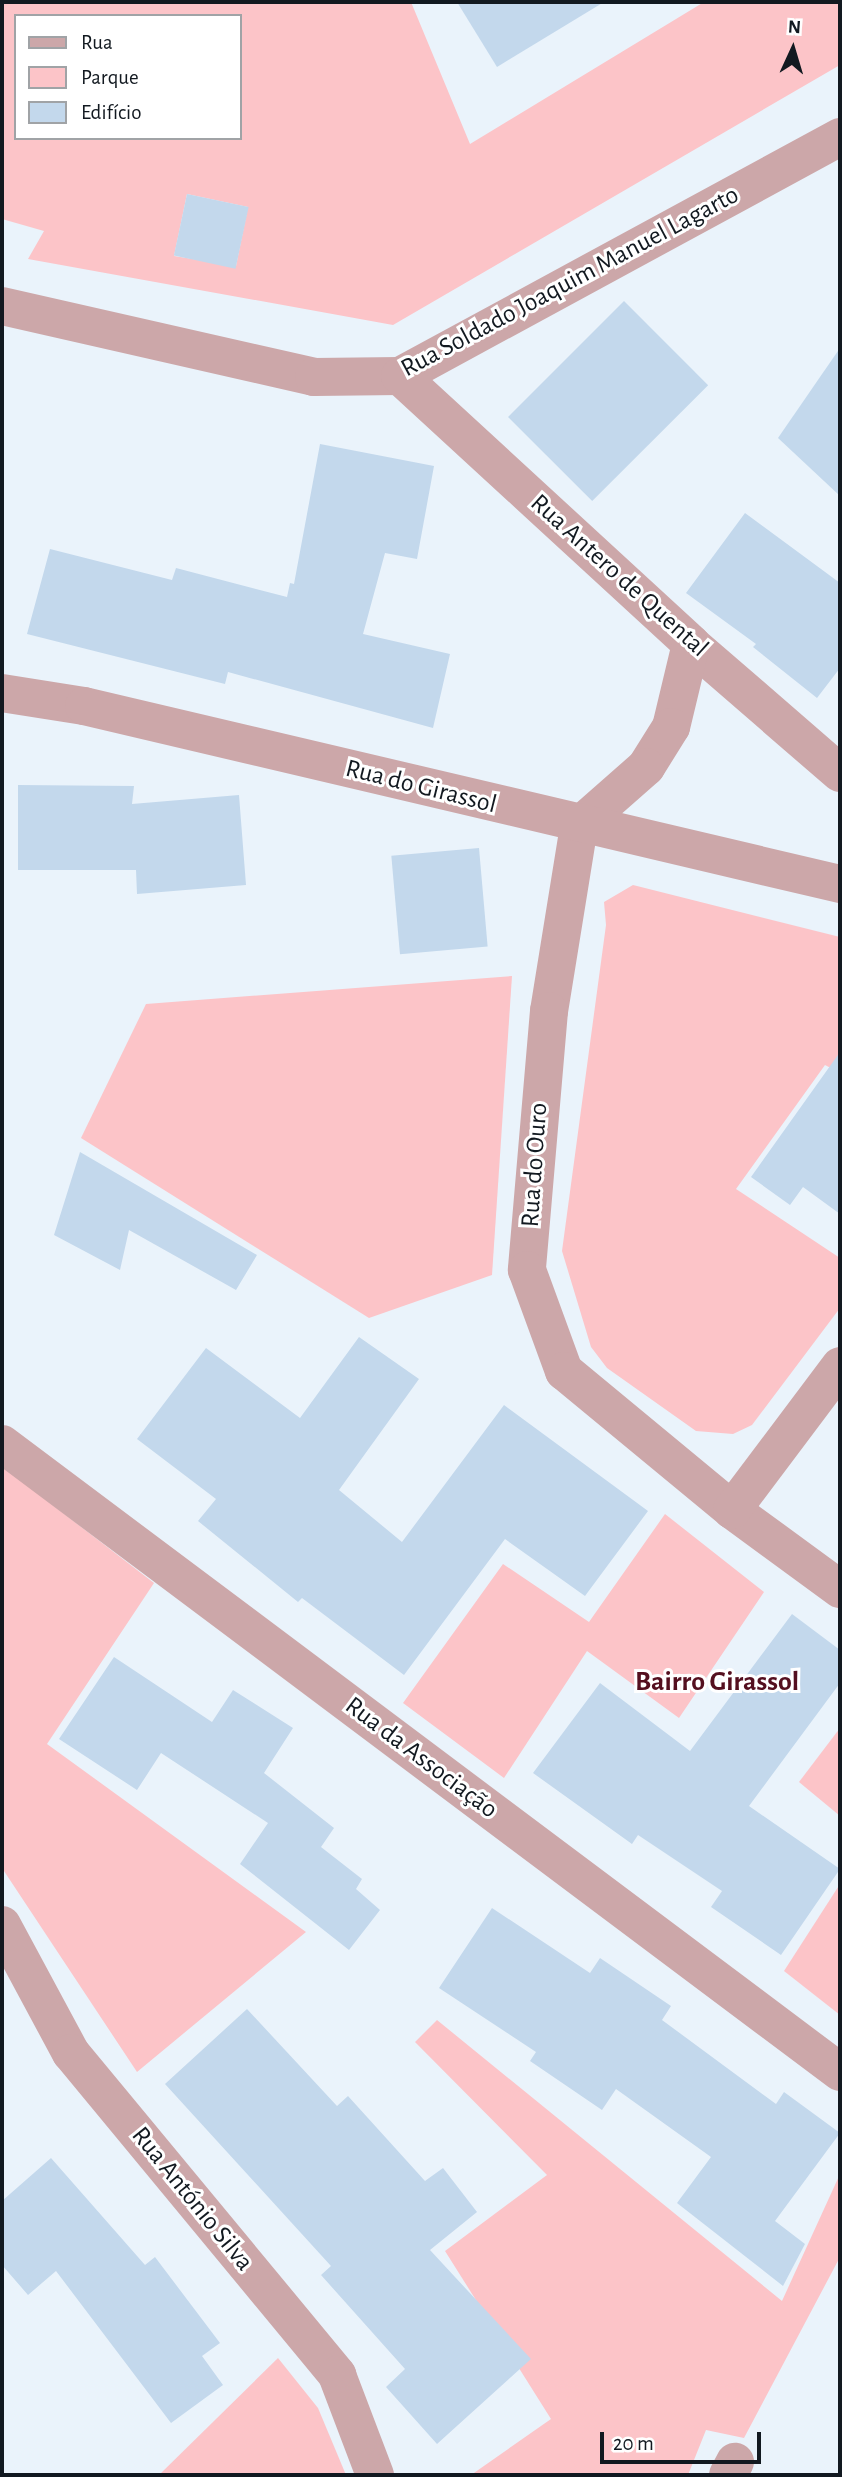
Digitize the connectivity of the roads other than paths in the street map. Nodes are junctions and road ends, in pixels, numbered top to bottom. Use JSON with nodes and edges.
{"nodes":[{"id":1,"x":840,"y":137,"type":"edge"},
{"id":2,"x":2,"y":306,"type":"edge"},
{"id":3,"x":400,"y":376,"type":"junction"},
{"id":4,"x":691,"y":644,"type":"junction"},
{"id":5,"x":2,"y":693,"type":"edge"},
{"id":6,"x":840,"y":773,"type":"edge"},
{"id":7,"x":579,"y":826,"type":"junction"},
{"id":8,"x":840,"y":884,"type":"edge"},
{"id":9,"x":840,"y":1366,"type":"edge"},
{"id":10,"x":2,"y":1444,"type":"edge"},
{"id":11,"x":732,"y":1510,"type":"junction"},
{"id":12,"x":840,"y":1589,"type":"edge"},
{"id":13,"x":2,"y":1925,"type":"edge"},
{"id":14,"x":840,"y":2072,"type":"edge"},
{"id":15,"x":375,"y":2475,"type":"edge"}],
"edges":[{"from":1,"to":3,"type":"street","name":"Rua Soldado Joaquim Manuel Lagarto"},
{"from":2,"to":3,"type":"street","name":"Rua Soldado Joaquim Manuel Lagarto"},
{"from":3,"to":4,"type":"street","name":"Rua Antero de Quental"},
{"from":4,"to":6,"type":"street","name":"Rua Antero de Quental"},
{"from":4,"to":7,"type":"street"},
{"from":5,"to":7,"type":"street","name":"Rua do Girassol"},
{"from":7,"to":8,"type":"street","name":"Rua do Girassol"},
{"from":7,"to":11,"type":"street","name":"Rua do Ouro"},
{"from":9,"to":11,"type":"street"},
{"from":10,"to":14,"type":"street","name":"Rua da Associação"},
{"from":11,"to":12,"type":"street","name":"Rua do Ouro"},
{"from":13,"to":15,"type":"street","name":"Rua António Silva"}]}
